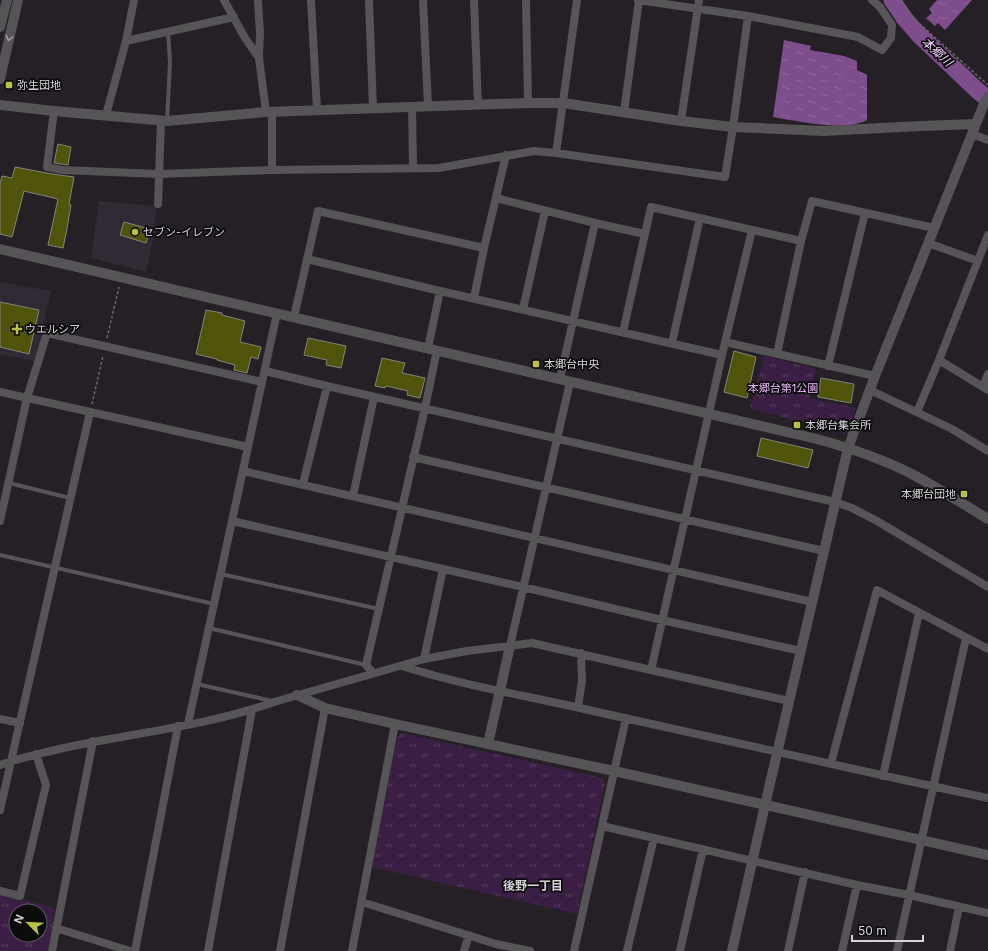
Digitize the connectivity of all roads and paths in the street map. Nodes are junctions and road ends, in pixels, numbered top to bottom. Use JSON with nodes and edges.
{"nodes":[{"id":1,"x":7,"y":0,"type":"edge"},
{"id":2,"x":18,"y":0,"type":"edge"},
{"id":3,"x":134,"y":0,"type":"edge"},
{"id":4,"x":224,"y":0,"type":"edge"},
{"id":5,"x":258,"y":0,"type":"edge"},
{"id":6,"x":311,"y":0,"type":"edge"},
{"id":7,"x":369,"y":0,"type":"edge"},
{"id":8,"x":423,"y":0,"type":"edge"},
{"id":9,"x":474,"y":0,"type":"edge"},
{"id":10,"x":526,"y":0,"type":"edge"},
{"id":11,"x":577,"y":0,"type":"edge"},
{"id":12,"x":639,"y":0,"type":"edge"},
{"id":13,"x":699,"y":0,"type":"edge"},
{"id":14,"x":872,"y":0,"type":"edge"},
{"id":15,"x":901,"y":0,"type":"edge"},
{"id":16,"x":697,"y":9,"type":"junction"},
{"id":17,"x":748,"y":16,"type":"junction"},
{"id":18,"x":234,"y":17,"type":"junction"},
{"id":19,"x":0,"y":27,"type":"edge"},
{"id":20,"x":168,"y":32,"type":"junction"},
{"id":21,"x":126,"y":41,"type":"junction"},
{"id":22,"x":259,"y":58,"type":"junction"},
{"id":23,"x":0,"y":79,"type":"edge"},
{"id":24,"x":988,"y":85,"type":"edge"},
{"id":25,"x":987,"y":99,"type":"edge"},
{"id":26,"x":528,"y":103,"type":"junction"},
{"id":27,"x":563,"y":104,"type":"junction"},
{"id":28,"x":0,"y":105,"type":"edge"},
{"id":29,"x":478,"y":105,"type":"junction"},
{"id":30,"x":412,"y":106,"type":"junction"},
{"id":31,"x":428,"y":106,"type":"junction"},
{"id":32,"x":373,"y":108,"type":"junction"},
{"id":33,"x":317,"y":110,"type":"junction"},
{"id":34,"x":54,"y":111,"type":"junction"},
{"id":35,"x":269,"y":112,"type":"junction"},
{"id":36,"x":624,"y":112,"type":"junction"},
{"id":37,"x":106,"y":115,"type":"junction"},
{"id":38,"x":164,"y":121,"type":"junction"},
{"id":39,"x":681,"y":121,"type":"junction"},
{"id":40,"x":733,"y":127,"type":"junction"},
{"id":41,"x":974,"y":129,"type":"junction"},
{"id":42,"x":988,"y":140,"type":"edge"},
{"id":43,"x":556,"y":153,"type":"junction"},
{"id":44,"x":506,"y":155,"type":"junction"},
{"id":45,"x":413,"y":168,"type":"junction"},
{"id":46,"x":272,"y":170,"type":"junction"},
{"id":47,"x":159,"y":174,"type":"junction"},
{"id":48,"x":496,"y":198,"type":"junction"},
{"id":49,"x":158,"y":204,"type":"dead end"},
{"id":50,"x":545,"y":211,"type":"junction"},
{"id":51,"x":865,"y":213,"type":"junction"},
{"id":52,"x":700,"y":218,"type":"junction"},
{"id":53,"x":595,"y":223,"type":"junction"},
{"id":54,"x":934,"y":228,"type":"junction"},
{"id":55,"x":752,"y":230,"type":"junction"},
{"id":56,"x":645,"y":234,"type":"junction"},
{"id":57,"x":988,"y":235,"type":"edge"},
{"id":58,"x":801,"y":240,"type":"junction"},
{"id":59,"x":928,"y":242,"type":"junction"},
{"id":60,"x":484,"y":248,"type":"junction"},
{"id":61,"x":0,"y":249,"type":"edge"},
{"id":62,"x":307,"y":259,"type":"junction"},
{"id":63,"x":978,"y":261,"type":"junction"},
{"id":64,"x":440,"y":291,"type":"junction"},
{"id":65,"x":474,"y":298,"type":"junction"},
{"id":66,"x":523,"y":310,"type":"junction"},
{"id":67,"x":277,"y":313,"type":"junction"},
{"id":68,"x":294,"y":317,"type":"junction"},
{"id":69,"x":573,"y":322,"type":"junction"},
{"id":70,"x":623,"y":332,"type":"junction"},
{"id":71,"x":725,"y":342,"type":"junction"},
{"id":72,"x":672,"y":343,"type":"junction"},
{"id":73,"x":432,"y":349,"type":"junction"},
{"id":74,"x":777,"y":354,"type":"junction"},
{"id":75,"x":722,"y":355,"type":"junction"},
{"id":76,"x":939,"y":360,"type":"junction"},
{"id":77,"x":828,"y":366,"type":"junction"},
{"id":78,"x":265,"y":371,"type":"junction"},
{"id":79,"x":988,"y":374,"type":"edge"},
{"id":80,"x":875,"y":376,"type":"junction"},
{"id":81,"x":566,"y":381,"type":"junction"},
{"id":82,"x":262,"y":382,"type":"junction"},
{"id":83,"x":327,"y":386,"type":"junction"},
{"id":84,"x":986,"y":388,"type":"edge"},
{"id":85,"x":870,"y":390,"type":"junction"},
{"id":86,"x":0,"y":392,"type":"edge"},
{"id":87,"x":374,"y":397,"type":"junction"},
{"id":88,"x":27,"y":398,"type":"junction"},
{"id":89,"x":425,"y":408,"type":"junction"},
{"id":90,"x":90,"y":412,"type":"junction"},
{"id":91,"x":917,"y":412,"type":"junction"},
{"id":92,"x":709,"y":414,"type":"junction"},
{"id":93,"x":557,"y":438,"type":"junction"},
{"id":94,"x":248,"y":448,"type":"junction"},
{"id":95,"x":848,"y":448,"type":"junction"},
{"id":96,"x":988,"y":451,"type":"edge"},
{"id":97,"x":414,"y":456,"type":"junction"},
{"id":98,"x":696,"y":470,"type":"junction"},
{"id":99,"x":243,"y":471,"type":"junction"},
{"id":100,"x":8,"y":483,"type":"junction"},
{"id":101,"x":303,"y":484,"type":"junction"},
{"id":102,"x":546,"y":487,"type":"junction"},
{"id":103,"x":353,"y":496,"type":"junction"},
{"id":104,"x":71,"y":498,"type":"junction"},
{"id":105,"x":835,"y":502,"type":"junction"},
{"id":106,"x":402,"y":507,"type":"junction"},
{"id":107,"x":685,"y":519,"type":"junction"},
{"id":108,"x":988,"y":519,"type":"edge"},
{"id":109,"x":0,"y":521,"type":"edge"},
{"id":110,"x":232,"y":522,"type":"junction"},
{"id":111,"x":535,"y":538,"type":"junction"},
{"id":112,"x":824,"y":551,"type":"junction"},
{"id":113,"x":0,"y":555,"type":"edge"},
{"id":114,"x":391,"y":558,"type":"junction"},
{"id":115,"x":55,"y":568,"type":"junction"},
{"id":116,"x":444,"y":569,"type":"junction"},
{"id":117,"x":674,"y":570,"type":"junction"},
{"id":118,"x":221,"y":574,"type":"junction"},
{"id":119,"x":523,"y":587,"type":"junction"},
{"id":120,"x":988,"y":587,"type":"edge"},
{"id":121,"x":812,"y":602,"type":"junction"},
{"id":122,"x":214,"y":604,"type":"junction"},
{"id":123,"x":379,"y":609,"type":"junction"},
{"id":124,"x":919,"y":613,"type":"junction"},
{"id":125,"x":662,"y":620,"type":"junction"},
{"id":126,"x":209,"y":628,"type":"junction"},
{"id":127,"x":966,"y":638,"type":"junction"},
{"id":128,"x":510,"y":646,"type":"junction"},
{"id":129,"x":988,"y":649,"type":"edge"},
{"id":130,"x":801,"y":651,"type":"junction"},
{"id":131,"x":580,"y":654,"type":"junction"},
{"id":132,"x":424,"y":659,"type":"junction"},
{"id":133,"x":366,"y":665,"type":"junction"},
{"id":134,"x":402,"y":666,"type":"junction"},
{"id":135,"x":651,"y":670,"type":"junction"},
{"id":136,"x":373,"y":673,"type":"junction"},
{"id":137,"x":197,"y":684,"type":"junction"},
{"id":138,"x":500,"y":690,"type":"junction"},
{"id":139,"x":298,"y":695,"type":"junction"},
{"id":140,"x":789,"y":701,"type":"junction"},
{"id":141,"x":274,"y":702,"type":"junction"},
{"id":142,"x":578,"y":707,"type":"junction"},
{"id":143,"x":325,"y":708,"type":"junction"},
{"id":144,"x":252,"y":710,"type":"junction"},
{"id":145,"x":626,"y":718,"type":"junction"},
{"id":146,"x":0,"y":719,"type":"edge"},
{"id":147,"x":20,"y":723,"type":"junction"},
{"id":148,"x":188,"y":724,"type":"junction"},
{"id":149,"x":395,"y":724,"type":"junction"},
{"id":150,"x":178,"y":726,"type":"junction"},
{"id":151,"x":93,"y":741,"type":"junction"},
{"id":152,"x":488,"y":744,"type":"junction"},
{"id":153,"x":778,"y":752,"type":"junction"},
{"id":154,"x":36,"y":754,"type":"junction"},
{"id":155,"x":11,"y":761,"type":"junction"},
{"id":156,"x":831,"y":763,"type":"junction"},
{"id":157,"x":0,"y":765,"type":"edge"},
{"id":158,"x":614,"y":771,"type":"junction"},
{"id":159,"x":882,"y":776,"type":"junction"},
{"id":160,"x":933,"y":786,"type":"junction"},
{"id":161,"x":988,"y":798,"type":"edge"},
{"id":162,"x":765,"y":805,"type":"junction"},
{"id":163,"x":0,"y":810,"type":"edge"},
{"id":164,"x":602,"y":826,"type":"junction"},
{"id":165,"x":654,"y":838,"type":"junction"},
{"id":166,"x":921,"y":840,"type":"junction"},
{"id":167,"x":703,"y":849,"type":"junction"},
{"id":168,"x":988,"y":855,"type":"edge"},
{"id":169,"x":752,"y":861,"type":"junction"},
{"id":170,"x":805,"y":872,"type":"junction"},
{"id":171,"x":857,"y":885,"type":"junction"},
{"id":172,"x":0,"y":891,"type":"edge"},
{"id":173,"x":910,"y":895,"type":"junction"},
{"id":174,"x":362,"y":902,"type":"junction"},
{"id":175,"x":960,"y":907,"type":"junction"},
{"id":176,"x":988,"y":913,"type":"edge"},
{"id":177,"x":56,"y":928,"type":"junction"},
{"id":178,"x":469,"y":935,"type":"junction"},
{"id":179,"x":52,"y":951,"type":"edge"},
{"id":180,"x":130,"y":951,"type":"edge"},
{"id":181,"x":135,"y":951,"type":"edge"},
{"id":182,"x":208,"y":951,"type":"edge"},
{"id":183,"x":280,"y":951,"type":"edge"},
{"id":184,"x":352,"y":951,"type":"edge"},
{"id":185,"x":464,"y":951,"type":"edge"},
{"id":186,"x":530,"y":951,"type":"edge"},
{"id":187,"x":574,"y":951,"type":"edge"},
{"id":188,"x":627,"y":951,"type":"edge"},
{"id":189,"x":680,"y":951,"type":"edge"},
{"id":190,"x":732,"y":951,"type":"edge"},
{"id":191,"x":788,"y":951,"type":"edge"},
{"id":192,"x":842,"y":951,"type":"edge"},
{"id":193,"x":896,"y":951,"type":"edge"},
{"id":194,"x":950,"y":951,"type":"edge"}],
"edges":[{"from":1,"to":19,"type":"street"},
{"from":2,"to":23,"type":"street","one_way":true},
{"from":3,"to":21,"type":"street"},
{"from":4,"to":18,"type":"street"},
{"from":5,"to":22,"type":"street"},
{"from":6,"to":33,"type":"street"},
{"from":7,"to":32,"type":"street"},
{"from":8,"to":31,"type":"street"},
{"from":9,"to":29,"type":"street"},
{"from":10,"to":26,"type":"street"},
{"from":11,"to":27,"type":"street"},
{"from":12,"to":16,"type":"street"},
{"from":12,"to":36,"type":"street"},
{"from":13,"to":16,"type":"street"},
{"from":14,"to":17,"type":"street"},
{"from":15,"to":24,"type":"path"},
{"from":16,"to":17,"type":"street"},
{"from":16,"to":39,"type":"street"},
{"from":17,"to":40,"type":"street"},
{"from":18,"to":20,"type":"street"},
{"from":18,"to":22,"type":"street"},
{"from":20,"to":21,"type":"street"},
{"from":20,"to":38,"type":"lane"},
{"from":21,"to":37,"type":"street"},
{"from":22,"to":35,"type":"street"},
{"from":25,"to":41,"type":"street"},
{"from":26,"to":27,"type":"street"},
{"from":26,"to":29,"type":"street"},
{"from":27,"to":36,"type":"street"},
{"from":27,"to":43,"type":"street"},
{"from":28,"to":34,"type":"street"},
{"from":29,"to":31,"type":"street"},
{"from":30,"to":31,"type":"street"},
{"from":30,"to":32,"type":"street"},
{"from":30,"to":45,"type":"street"},
{"from":32,"to":33,"type":"street"},
{"from":33,"to":35,"type":"street"},
{"from":34,"to":37,"type":"street"},
{"from":34,"to":47,"type":"street"},
{"from":35,"to":38,"type":"street"},
{"from":35,"to":46,"type":"street"},
{"from":36,"to":39,"type":"street"},
{"from":37,"to":38,"type":"street"},
{"from":38,"to":47,"type":"street"},
{"from":39,"to":40,"type":"street"},
{"from":40,"to":41,"type":"street"},
{"from":40,"to":43,"type":"street"},
{"from":41,"to":42,"type":"street"},
{"from":41,"to":54,"type":"street"},
{"from":43,"to":44,"type":"street"},
{"from":44,"to":45,"type":"street"},
{"from":44,"to":48,"type":"street"},
{"from":45,"to":46,"type":"street"},
{"from":46,"to":47,"type":"street"},
{"from":47,"to":49,"type":"street"},
{"from":48,"to":50,"type":"street"},
{"from":48,"to":60,"type":"street"},
{"from":50,"to":53,"type":"street"},
{"from":50,"to":66,"type":"street"},
{"from":51,"to":54,"type":"street"},
{"from":51,"to":58,"type":"street"},
{"from":51,"to":77,"type":"street"},
{"from":52,"to":55,"type":"street"},
{"from":52,"to":56,"type":"street"},
{"from":52,"to":72,"type":"street"},
{"from":53,"to":56,"type":"street"},
{"from":53,"to":69,"type":"street"},
{"from":54,"to":59,"type":"street"},
{"from":55,"to":58,"type":"street"},
{"from":55,"to":71,"type":"street"},
{"from":56,"to":70,"type":"street"},
{"from":57,"to":63,"type":"street"},
{"from":58,"to":74,"type":"street"},
{"from":59,"to":63,"type":"street"},
{"from":59,"to":80,"type":"street"},
{"from":60,"to":62,"type":"street"},
{"from":60,"to":65,"type":"street"},
{"from":61,"to":67,"type":"street"},
{"from":62,"to":64,"type":"street"},
{"from":62,"to":68,"type":"street"},
{"from":63,"to":76,"type":"street"},
{"from":64,"to":65,"type":"street"},
{"from":64,"to":73,"type":"street"},
{"from":65,"to":66,"type":"street"},
{"from":66,"to":69,"type":"street"},
{"from":67,"to":68,"type":"street"},
{"from":67,"to":78,"type":"street"},
{"from":68,"to":73,"type":"street"},
{"from":69,"to":70,"type":"street"},
{"from":69,"to":81,"type":"street"},
{"from":70,"to":72,"type":"street"},
{"from":71,"to":74,"type":"street"},
{"from":71,"to":75,"type":"street"},
{"from":72,"to":75,"type":"street"},
{"from":73,"to":81,"type":"street"},
{"from":73,"to":89,"type":"street"},
{"from":74,"to":77,"type":"street"},
{"from":75,"to":92,"type":"street"},
{"from":76,"to":84,"type":"street"},
{"from":76,"to":91,"type":"street"},
{"from":77,"to":80,"type":"street"},
{"from":78,"to":82,"type":"street"},
{"from":78,"to":83,"type":"street"},
{"from":79,"to":84,"type":"street"},
{"from":80,"to":85,"type":"street"},
{"from":81,"to":92,"type":"street"},
{"from":81,"to":93,"type":"street"},
{"from":82,"to":88,"type":"street"},
{"from":82,"to":94,"type":"street"},
{"from":83,"to":87,"type":"street"},
{"from":83,"to":101,"type":"street"},
{"from":85,"to":91,"type":"street"},
{"from":85,"to":95,"type":"street"},
{"from":86,"to":88,"type":"street"},
{"from":87,"to":89,"type":"street"},
{"from":87,"to":103,"type":"street"},
{"from":88,"to":90,"type":"street"},
{"from":88,"to":100,"type":"street"},
{"from":89,"to":93,"type":"street"},
{"from":89,"to":97,"type":"street"},
{"from":90,"to":94,"type":"street"},
{"from":90,"to":104,"type":"street"},
{"from":91,"to":96,"type":"street"},
{"from":92,"to":95,"type":"street"},
{"from":92,"to":98,"type":"street"},
{"from":93,"to":98,"type":"street"},
{"from":93,"to":102,"type":"street"},
{"from":94,"to":99,"type":"street"},
{"from":95,"to":105,"type":"street"},
{"from":95,"to":108,"type":"street"},
{"from":97,"to":102,"type":"street"},
{"from":97,"to":106,"type":"street"},
{"from":98,"to":105,"type":"street"},
{"from":98,"to":107,"type":"street"},
{"from":99,"to":101,"type":"street"},
{"from":99,"to":110,"type":"street"},
{"from":100,"to":104,"type":"lane"},
{"from":100,"to":109,"type":"street"},
{"from":101,"to":103,"type":"street"},
{"from":102,"to":107,"type":"street"},
{"from":102,"to":111,"type":"street"},
{"from":103,"to":106,"type":"street"},
{"from":104,"to":115,"type":"street"},
{"from":105,"to":112,"type":"street"},
{"from":105,"to":120,"type":"street"},
{"from":106,"to":111,"type":"street"},
{"from":106,"to":114,"type":"street"},
{"from":107,"to":112,"type":"street"},
{"from":107,"to":117,"type":"street"},
{"from":110,"to":114,"type":"street"},
{"from":110,"to":118,"type":"street"},
{"from":111,"to":117,"type":"street"},
{"from":111,"to":119,"type":"street"},
{"from":112,"to":121,"type":"street"},
{"from":113,"to":115,"type":"lane"},
{"from":114,"to":116,"type":"street"},
{"from":114,"to":123,"type":"street"},
{"from":115,"to":122,"type":"lane"},
{"from":115,"to":147,"type":"street"},
{"from":116,"to":119,"type":"street"},
{"from":116,"to":132,"type":"street"},
{"from":117,"to":121,"type":"street"},
{"from":117,"to":125,"type":"street"},
{"from":118,"to":122,"type":"street"},
{"from":118,"to":123,"type":"lane"},
{"from":119,"to":125,"type":"street"},
{"from":119,"to":128,"type":"street"},
{"from":121,"to":130,"type":"street"},
{"from":122,"to":126,"type":"street"},
{"from":123,"to":133,"type":"street"},
{"from":124,"to":127,"type":"street"},
{"from":124,"to":156,"type":"street"},
{"from":124,"to":159,"type":"street"},
{"from":125,"to":130,"type":"street"},
{"from":125,"to":135,"type":"street"},
{"from":126,"to":133,"type":"lane"},
{"from":126,"to":137,"type":"street"},
{"from":127,"to":129,"type":"street"},
{"from":127,"to":160,"type":"street"},
{"from":128,"to":131,"type":"street"},
{"from":128,"to":132,"type":"street"},
{"from":128,"to":138,"type":"street"},
{"from":130,"to":140,"type":"street"},
{"from":131,"to":135,"type":"street"},
{"from":131,"to":142,"type":"street"},
{"from":132,"to":134,"type":"street"},
{"from":133,"to":136,"type":"street"},
{"from":134,"to":136,"type":"street"},
{"from":134,"to":138,"type":"street"},
{"from":135,"to":140,"type":"street"},
{"from":136,"to":139,"type":"street"},
{"from":137,"to":141,"type":"lane"},
{"from":137,"to":148,"type":"street"},
{"from":138,"to":142,"type":"street"},
{"from":138,"to":152,"type":"street"},
{"from":139,"to":141,"type":"street"},
{"from":139,"to":143,"type":"street"},
{"from":140,"to":153,"type":"street"},
{"from":141,"to":144,"type":"street"},
{"from":142,"to":145,"type":"street"},
{"from":143,"to":149,"type":"street"},
{"from":143,"to":183,"type":"street"},
{"from":144,"to":148,"type":"street"},
{"from":144,"to":182,"type":"street"},
{"from":145,"to":153,"type":"street"},
{"from":145,"to":158,"type":"street"},
{"from":146,"to":147,"type":"street"},
{"from":147,"to":155,"type":"street"},
{"from":148,"to":150,"type":"street"},
{"from":149,"to":152,"type":"street"},
{"from":149,"to":174,"type":"street"},
{"from":150,"to":151,"type":"street"},
{"from":150,"to":181,"type":"street"},
{"from":151,"to":154,"type":"street"},
{"from":151,"to":177,"type":"street"},
{"from":152,"to":158,"type":"street"},
{"from":153,"to":156,"type":"street"},
{"from":153,"to":162,"type":"street"},
{"from":154,"to":155,"type":"street"},
{"from":154,"to":172,"type":"street"},
{"from":155,"to":157,"type":"street"},
{"from":155,"to":163,"type":"street"},
{"from":156,"to":159,"type":"street"},
{"from":158,"to":162,"type":"street"},
{"from":158,"to":164,"type":"street"},
{"from":159,"to":160,"type":"street"},
{"from":160,"to":161,"type":"street"},
{"from":160,"to":166,"type":"street"},
{"from":162,"to":166,"type":"street"},
{"from":162,"to":169,"type":"street"},
{"from":164,"to":165,"type":"street"},
{"from":164,"to":187,"type":"street"},
{"from":165,"to":167,"type":"street"},
{"from":165,"to":188,"type":"street"},
{"from":166,"to":168,"type":"street"},
{"from":166,"to":173,"type":"street"},
{"from":167,"to":169,"type":"street"},
{"from":167,"to":189,"type":"street"},
{"from":169,"to":170,"type":"street"},
{"from":169,"to":190,"type":"street"},
{"from":170,"to":171,"type":"street"},
{"from":170,"to":191,"type":"street"},
{"from":171,"to":173,"type":"street"},
{"from":171,"to":192,"type":"street"},
{"from":173,"to":175,"type":"street"},
{"from":173,"to":193,"type":"street"},
{"from":174,"to":178,"type":"street"},
{"from":174,"to":184,"type":"street"},
{"from":175,"to":176,"type":"street"},
{"from":175,"to":194,"type":"street"},
{"from":177,"to":179,"type":"street"},
{"from":177,"to":180,"type":"street"},
{"from":178,"to":185,"type":"street"},
{"from":178,"to":186,"type":"street"}]}
